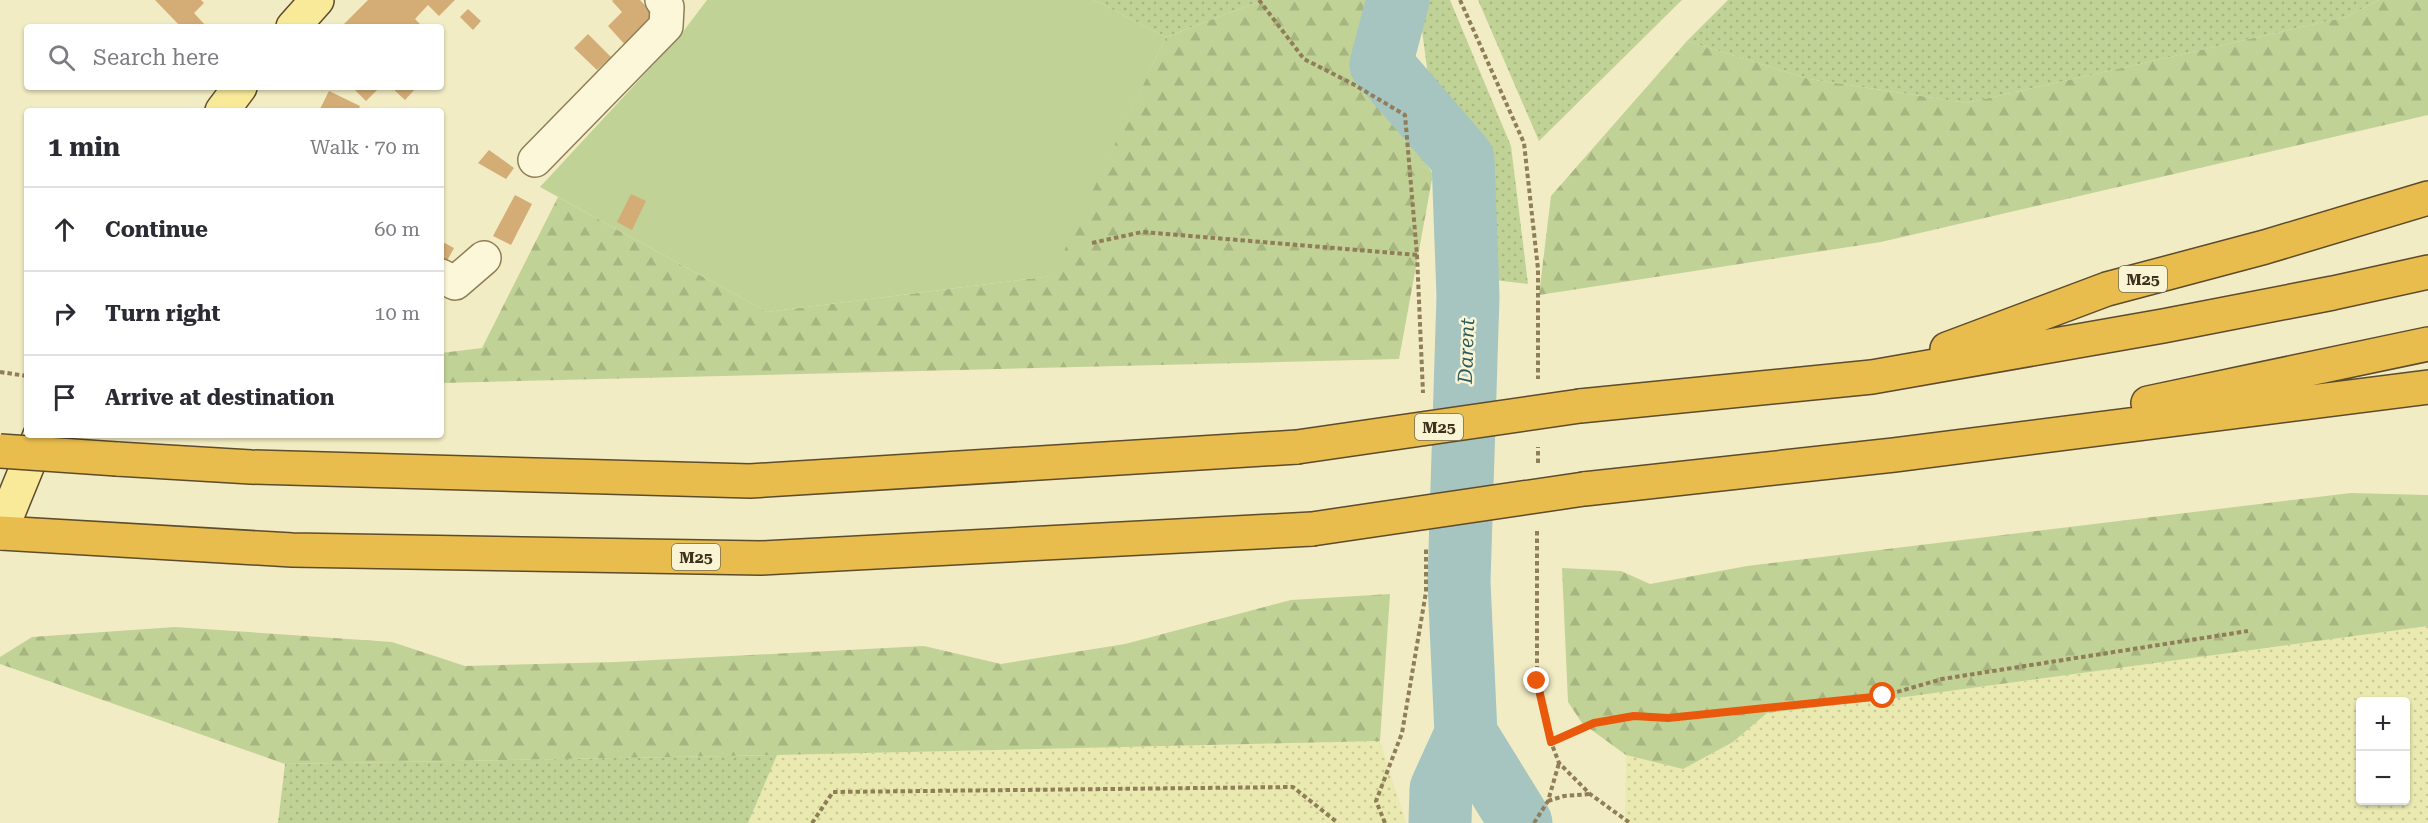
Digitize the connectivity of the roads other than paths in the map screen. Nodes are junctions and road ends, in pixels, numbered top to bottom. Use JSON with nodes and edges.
{"nodes":[{"id":1,"x":317,"y":0,"type":"edge"},
{"id":2,"x":662,"y":0,"type":"edge"},
{"id":3,"x":296,"y":24,"type":"edge"},
{"id":4,"x":238,"y":90,"type":"edge"},
{"id":5,"x":224,"y":108,"type":"edge"},
{"id":6,"x":535,"y":160,"type":"dead end"},
{"id":7,"x":2428,"y":198,"type":"edge"},
{"id":8,"x":484,"y":258,"type":"dead end"},
{"id":9,"x":2428,"y":272,"type":"edge"},
{"id":10,"x":444,"y":278,"type":"edge"},
{"id":11,"x":2428,"y":344,"type":"edge"},
{"id":12,"x":1872,"y":377,"type":"junction"},
{"id":13,"x":2428,"y":387,"type":"edge"},
{"id":14,"x":39,"y":438,"type":"edge"},
{"id":15,"x":0,"y":451,"type":"edge"},
{"id":16,"x":1894,"y":455,"type":"junction"},
{"id":17,"x":0,"y":533,"type":"edge"}],
"edges":[{"from":1,"to":3,"type":"main road"},
{"from":2,"to":6,"type":"lane"},
{"from":4,"to":5,"type":"main road"},
{"from":7,"to":12,"type":"highway","number":"M25"},
{"from":8,"to":10,"type":"lane"},
{"from":9,"to":12,"type":"highway","number":"M25"},
{"from":11,"to":16,"type":"highway","number":"M25"},
{"from":12,"to":15,"type":"highway","number":"M25","bridge":true},
{"from":13,"to":16,"type":"highway","number":"M25"},
{"from":14,"to":17,"type":"main road"},
{"from":16,"to":17,"type":"highway","number":"M25","bridge":true}]}
